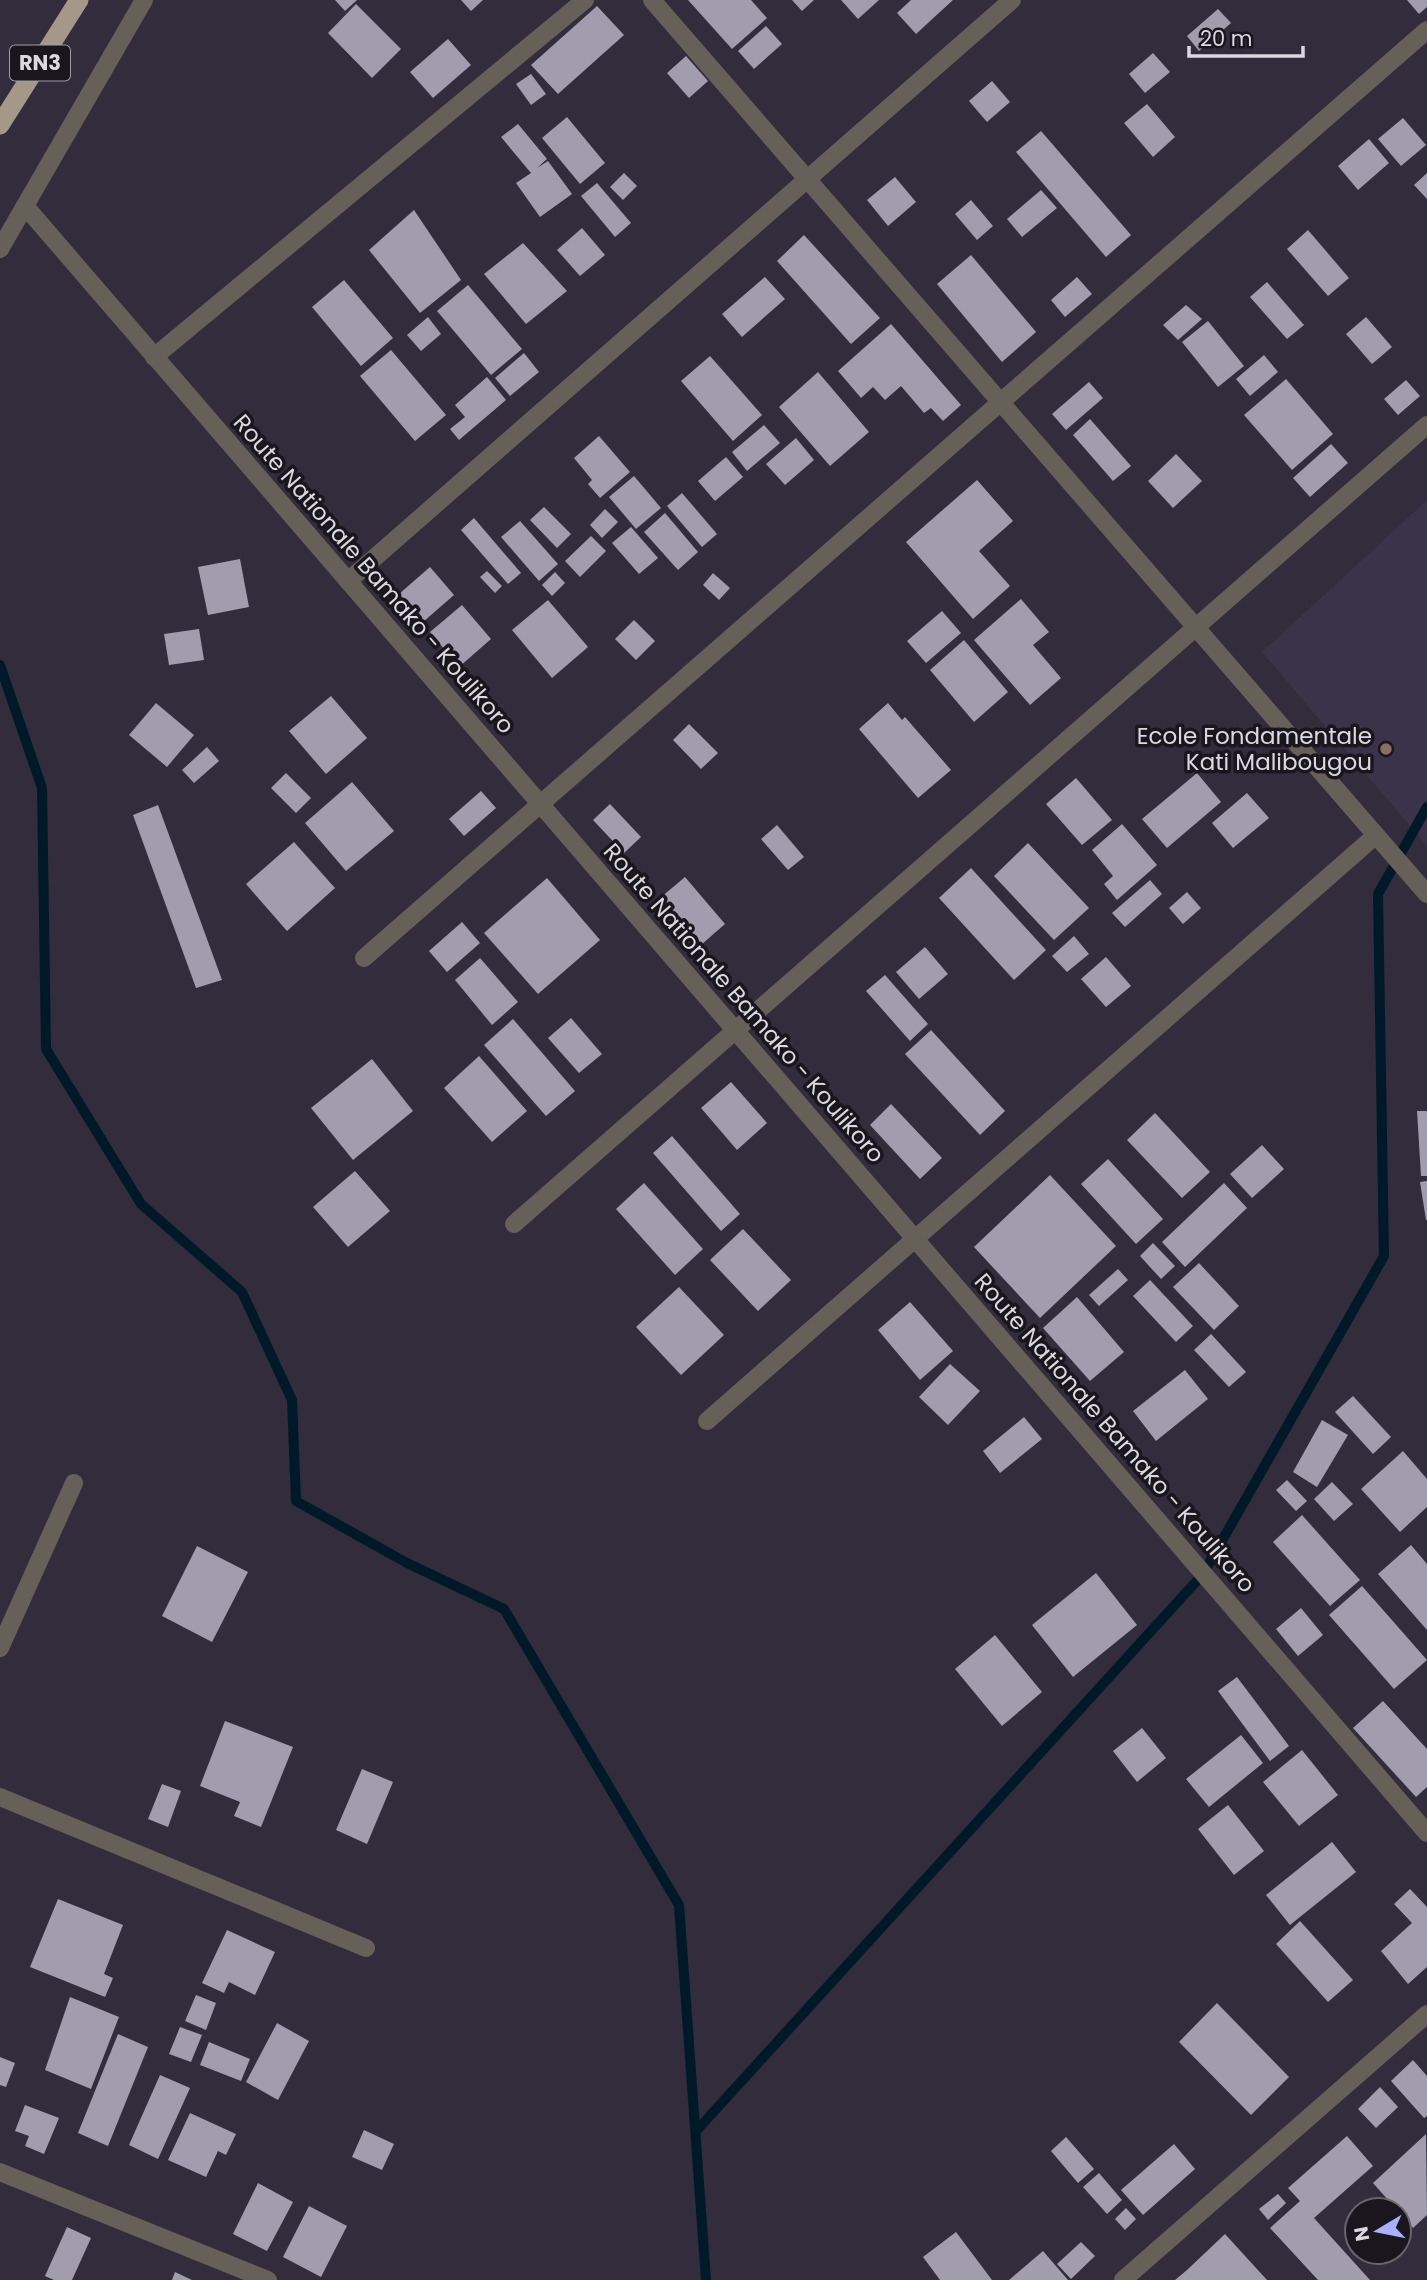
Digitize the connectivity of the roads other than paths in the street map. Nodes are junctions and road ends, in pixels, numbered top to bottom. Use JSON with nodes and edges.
{"nodes":[{"id":1,"x":79,"y":0,"type":"edge"},
{"id":2,"x":144,"y":0,"type":"edge"},
{"id":3,"x":585,"y":0,"type":"edge"},
{"id":4,"x":652,"y":0,"type":"edge"},
{"id":5,"x":1012,"y":0,"type":"edge"},
{"id":6,"x":1427,"y":30,"type":"edge"},
{"id":7,"x":0,"y":125,"type":"edge"},
{"id":8,"x":807,"y":179,"type":"junction"},
{"id":9,"x":25,"y":206,"type":"junction"},
{"id":10,"x":0,"y":249,"type":"edge"},
{"id":11,"x":154,"y":357,"type":"junction"},
{"id":12,"x":1000,"y":402,"type":"junction"},
{"id":13,"x":1427,"y":425,"type":"edge"},
{"id":14,"x":348,"y":581,"type":"junction"},
{"id":15,"x":1195,"y":628,"type":"junction"},
{"id":16,"x":541,"y":805,"type":"junction"},
{"id":17,"x":1375,"y":836,"type":"junction"},
{"id":18,"x":1427,"y":894,"type":"edge"},
{"id":19,"x":364,"y":958,"type":"dead end"},
{"id":20,"x":735,"y":1030,"type":"junction"},
{"id":21,"x":514,"y":1224,"type":"dead end"},
{"id":22,"x":915,"y":1238,"type":"junction"},
{"id":23,"x":707,"y":1421,"type":"dead end"},
{"id":24,"x":74,"y":1483,"type":"dead end"},
{"id":25,"x":0,"y":1648,"type":"edge"},
{"id":26,"x":0,"y":1797,"type":"edge"},
{"id":27,"x":1427,"y":1833,"type":"edge"},
{"id":28,"x":366,"y":1948,"type":"dead end"},
{"id":29,"x":1427,"y":2014,"type":"edge"},
{"id":30,"x":0,"y":2172,"type":"edge"},
{"id":31,"x":268,"y":2280,"type":"edge"},
{"id":32,"x":1123,"y":2280,"type":"edge"}],
"edges":[{"from":1,"to":7,"type":"highway","number":"RN3"},
{"from":2,"to":9,"type":"street"},
{"from":3,"to":11,"type":"street"},
{"from":4,"to":8,"type":"street"},
{"from":5,"to":8,"type":"street"},
{"from":6,"to":12,"type":"street"},
{"from":8,"to":12,"type":"street"},
{"from":8,"to":14,"type":"street"},
{"from":9,"to":10,"type":"street"},
{"from":9,"to":11,"type":"street","name":"Route Nationale Bamako - Koulikoro"},
{"from":11,"to":14,"type":"street","name":"Route Nationale Bamako - Koulikoro"},
{"from":12,"to":15,"type":"street"},
{"from":12,"to":16,"type":"street"},
{"from":13,"to":15,"type":"street"},
{"from":14,"to":16,"type":"street","name":"Route Nationale Bamako - Koulikoro"},
{"from":15,"to":17,"type":"street"},
{"from":15,"to":20,"type":"street"},
{"from":16,"to":19,"type":"street"},
{"from":16,"to":20,"type":"street","name":"Route Nationale Bamako - Koulikoro"},
{"from":17,"to":18,"type":"street"},
{"from":17,"to":22,"type":"street"},
{"from":20,"to":21,"type":"street"},
{"from":20,"to":22,"type":"street","name":"Route Nationale Bamako - Koulikoro"},
{"from":22,"to":23,"type":"street"},
{"from":22,"to":27,"type":"street","name":"Route Nationale Bamako - Koulikoro"},
{"from":24,"to":25,"type":"street"},
{"from":26,"to":28,"type":"street"},
{"from":29,"to":32,"type":"street"},
{"from":30,"to":31,"type":"street"}]}
